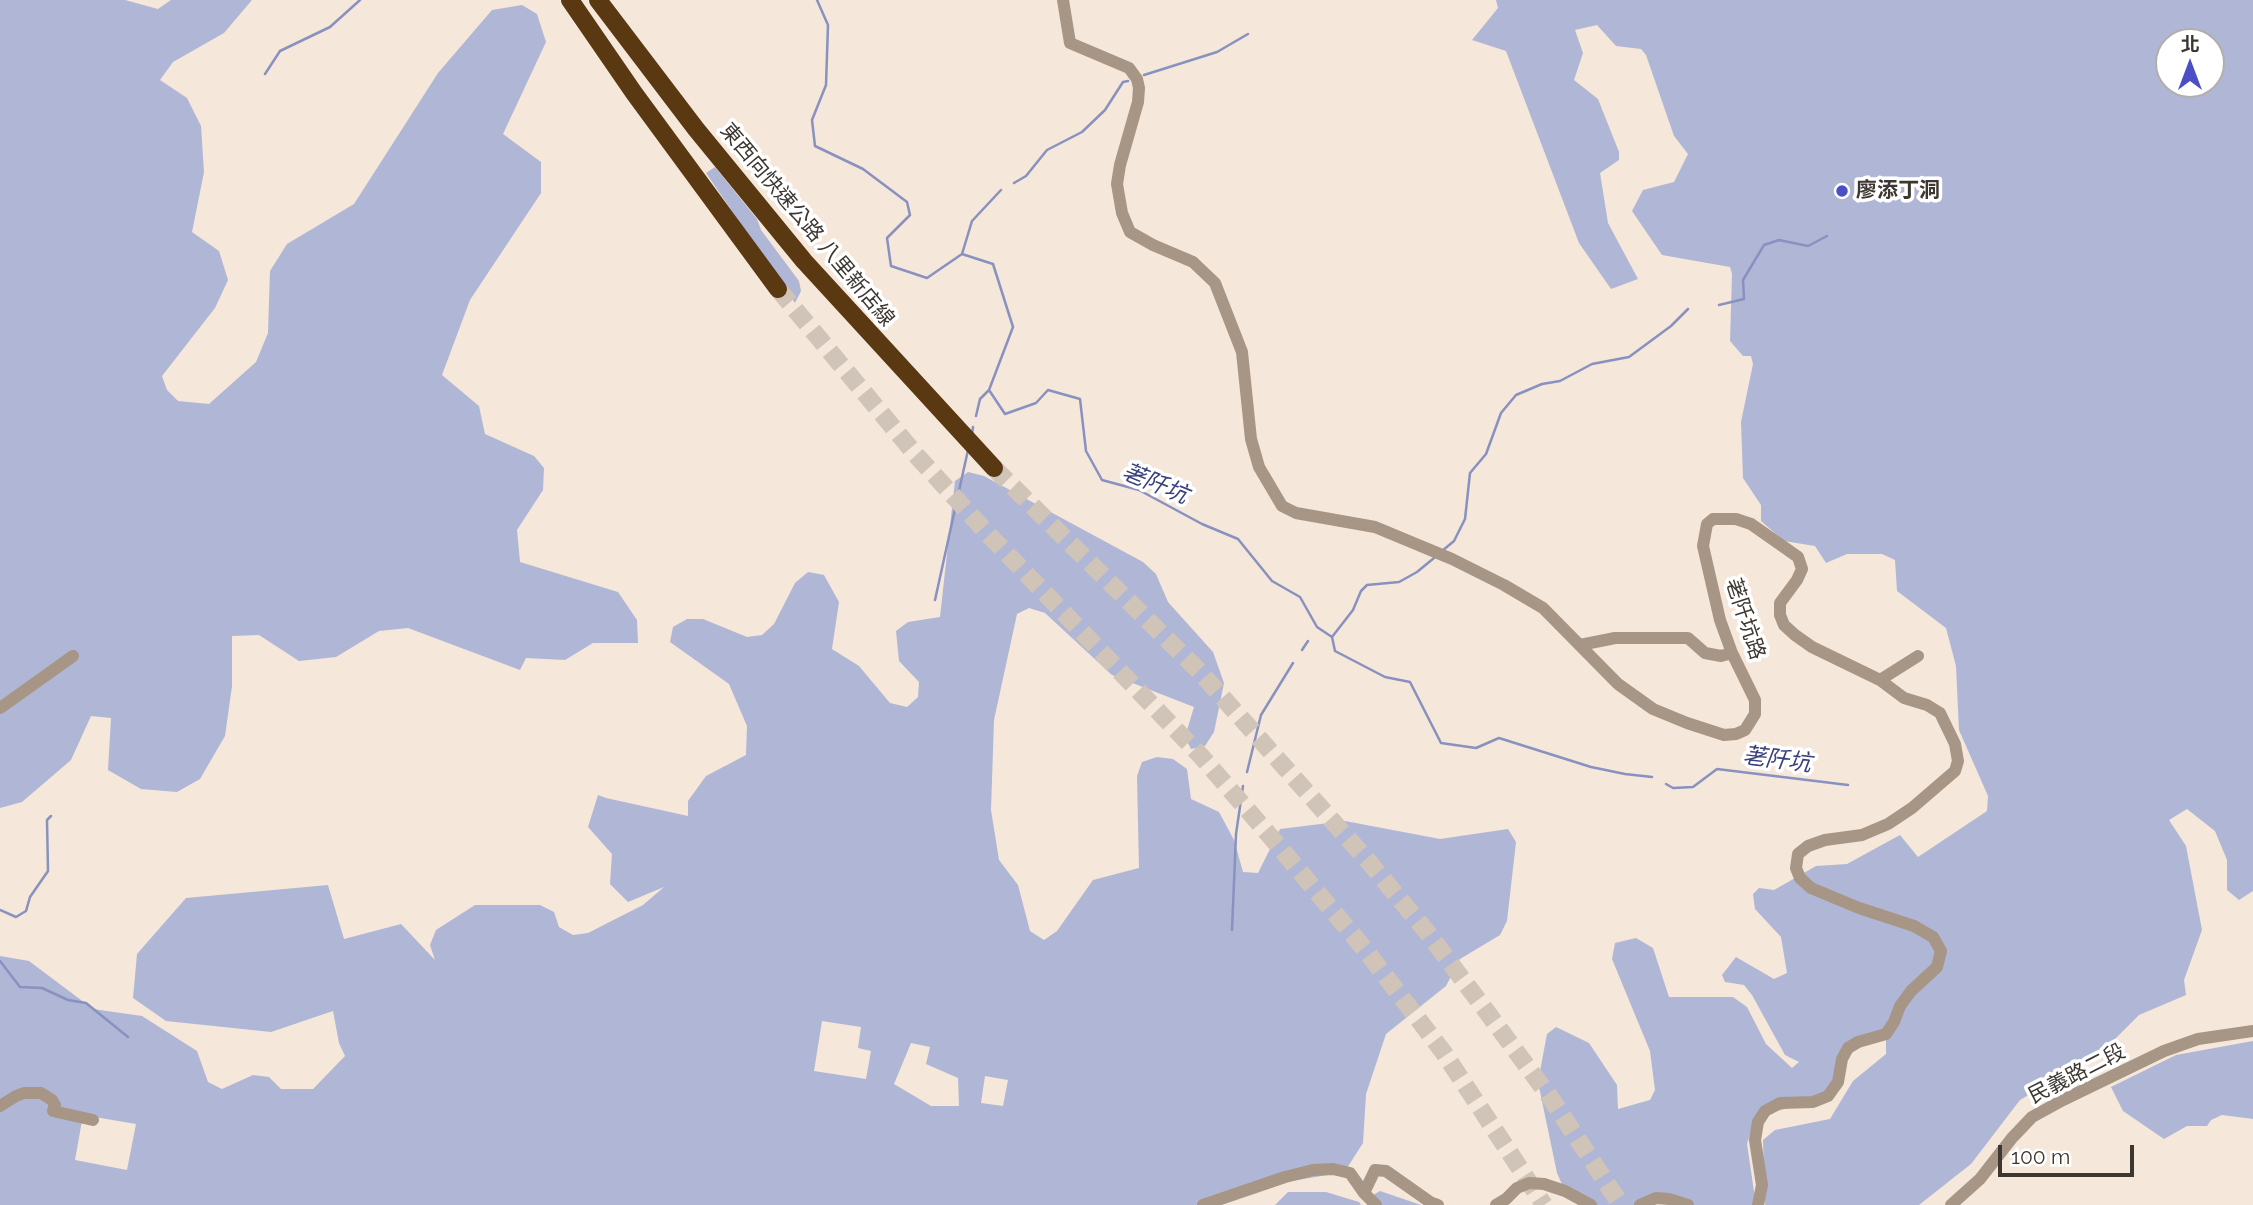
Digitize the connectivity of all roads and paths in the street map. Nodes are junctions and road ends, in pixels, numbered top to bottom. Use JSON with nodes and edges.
{"nodes":[{"id":1,"x":570,"y":0,"type":"edge"},
{"id":2,"x":598,"y":0,"type":"edge"},
{"id":3,"x":1063,"y":0,"type":"edge"},
{"id":4,"x":778,"y":289,"type":"tunnel mouth"},
{"id":5,"x":993,"y":468,"type":"tunnel mouth"},
{"id":6,"x":1580,"y":645,"type":"junction"},
{"id":7,"x":1732,"y":653,"type":"junction"},
{"id":8,"x":73,"y":656,"type":"dead end"},
{"id":9,"x":1918,"y":656,"type":"dead end"},
{"id":10,"x":1880,"y":680,"type":"junction"},
{"id":11,"x":0,"y":708,"type":"edge"},
{"id":12,"x":2253,"y":1031,"type":"edge"},
{"id":13,"x":0,"y":1105,"type":"edge"},
{"id":14,"x":93,"y":1120,"type":"dead end"},
{"id":15,"x":1364,"y":1193,"type":"junction"},
{"id":16,"x":1203,"y":1205,"type":"edge"},
{"id":17,"x":1376,"y":1205,"type":"edge"},
{"id":18,"x":1438,"y":1205,"type":"edge"},
{"id":19,"x":1496,"y":1205,"type":"edge"},
{"id":20,"x":1591,"y":1205,"type":"edge"},
{"id":21,"x":1640,"y":1205,"type":"edge"},
{"id":22,"x":1688,"y":1205,"type":"edge"},
{"id":23,"x":1758,"y":1205,"type":"edge"},
{"id":24,"x":1951,"y":1205,"type":"edge"}],
"edges":[{"from":1,"to":4,"type":"highway"},
{"from":2,"to":5,"type":"highway","name":"東西向快速公路 八里新店線"},
{"from":3,"to":6,"type":"street","name":"荖阡坑路"},
{"from":6,"to":7,"type":"street"},
{"from":6,"to":7,"type":"street","name":"荖阡坑路"},
{"from":7,"to":10,"type":"street","name":"荖阡坑路"},
{"from":8,"to":11,"type":"street"},
{"from":9,"to":10,"type":"street"},
{"from":10,"to":23,"type":"street","name":"荖阡坑路"},
{"from":12,"to":24,"type":"street","name":"民義路二段"},
{"from":13,"to":14,"type":"street"},
{"from":15,"to":16,"type":"street"},
{"from":15,"to":17,"type":"street"},
{"from":15,"to":18,"type":"street"},
{"from":19,"to":20,"type":"street"},
{"from":21,"to":22,"type":"street"}]}
